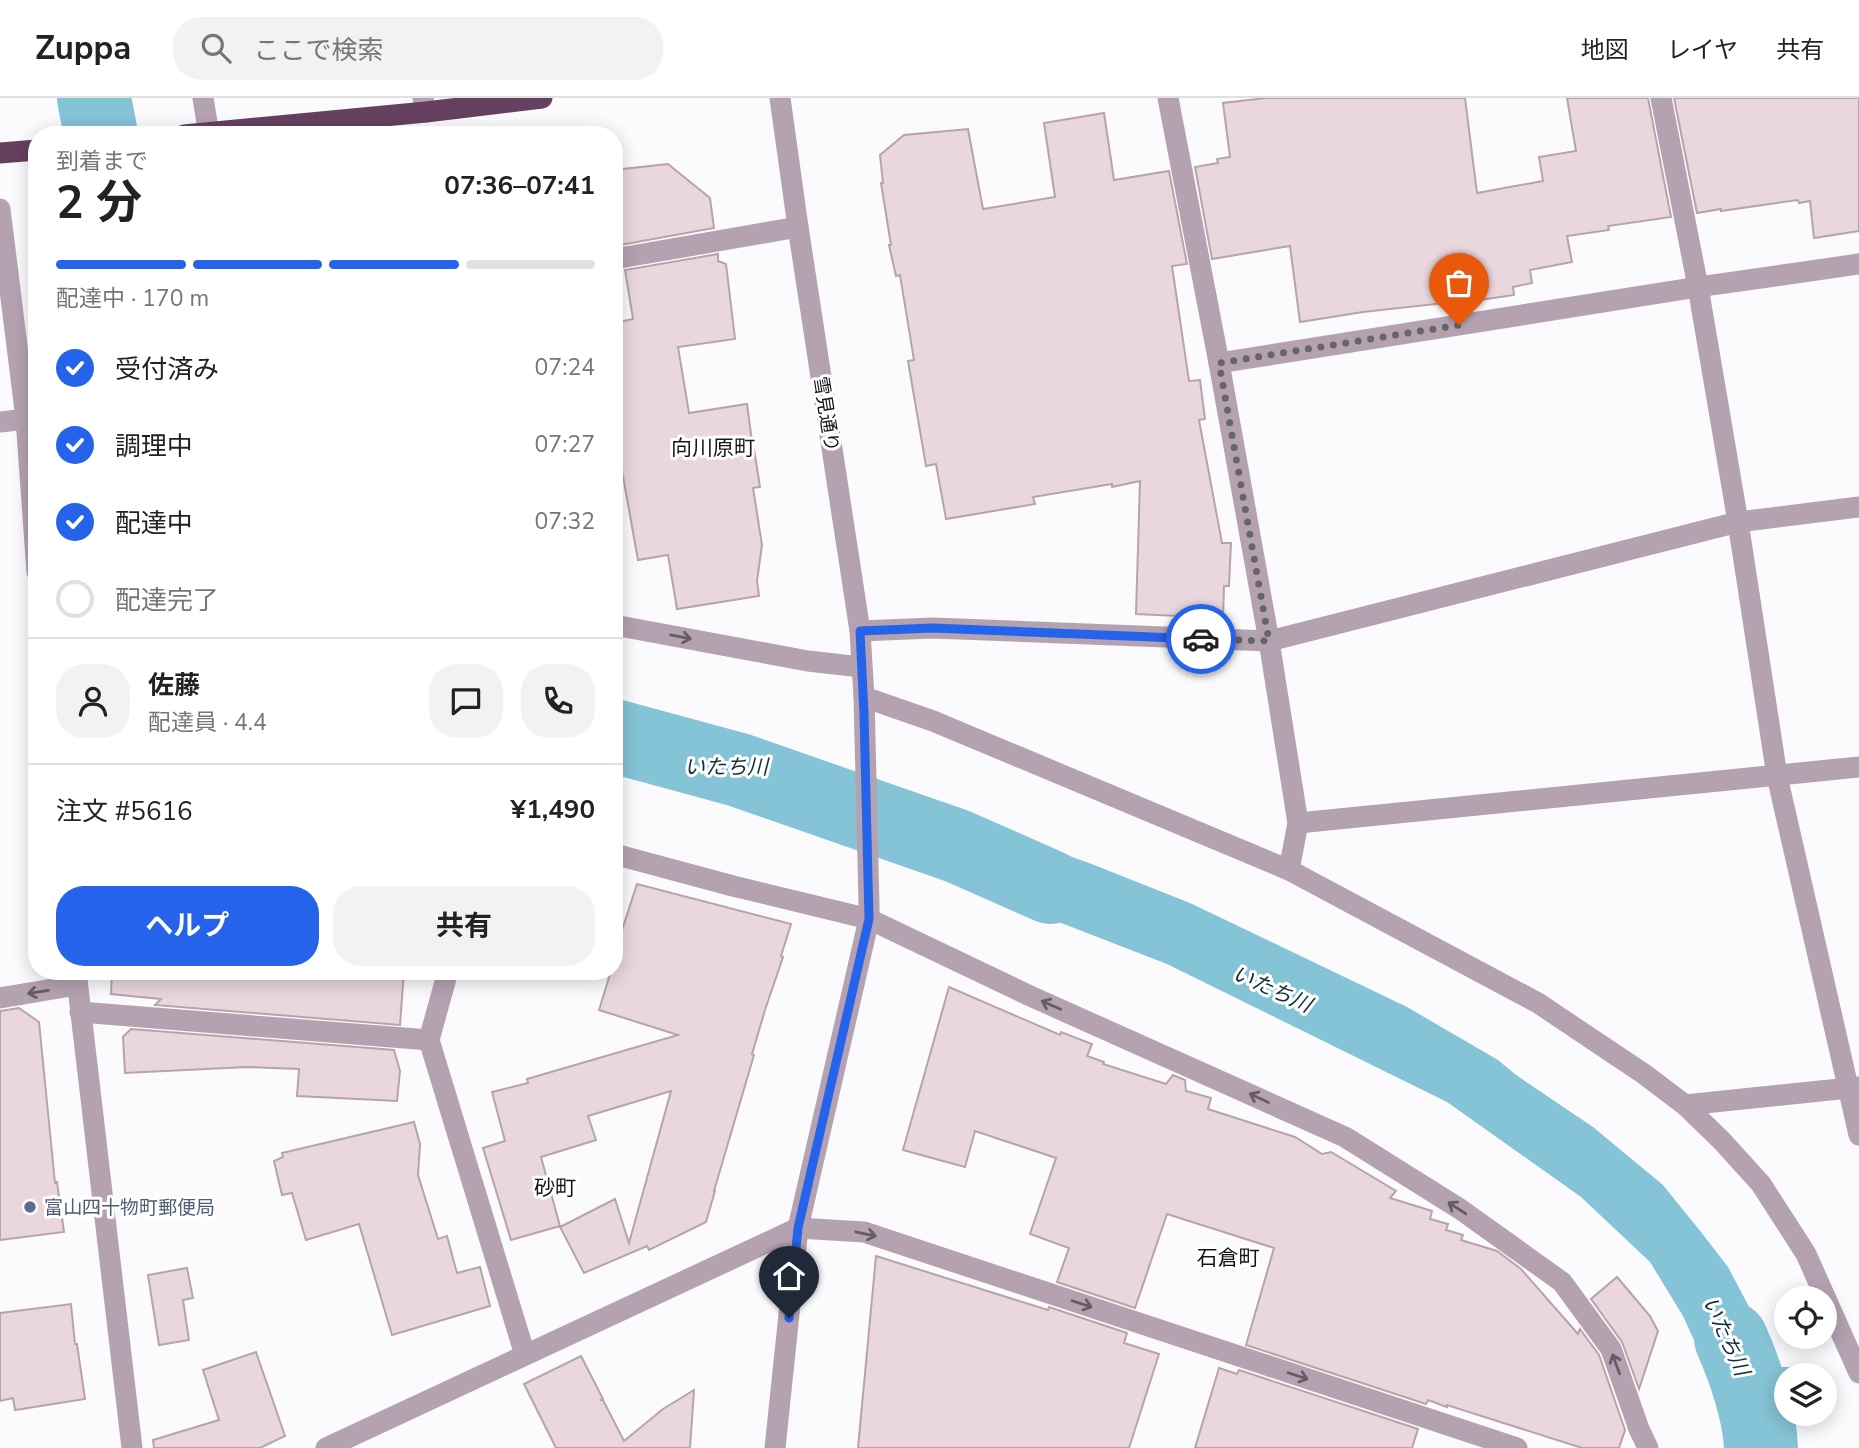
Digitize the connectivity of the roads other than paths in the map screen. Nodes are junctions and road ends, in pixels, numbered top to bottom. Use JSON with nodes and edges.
{"nodes":[{"id":1,"x":203,"y":98,"type":"edge"},
{"id":2,"x":542,"y":98,"type":"edge"},
{"id":3,"x":780,"y":98,"type":"edge"},
{"id":4,"x":1168,"y":98,"type":"edge"},
{"id":5,"x":1661,"y":98,"type":"edge"},
{"id":6,"x":424,"y":105,"type":"edge"},
{"id":7,"x":207,"y":126,"type":"edge"},
{"id":8,"x":262,"y":126,"type":"edge"},
{"id":9,"x":28,"y":151,"type":"edge"},
{"id":10,"x":0,"y":153,"type":"edge"},
{"id":11,"x":0,"y":209,"type":"edge"},
{"id":12,"x":798,"y":227,"type":"junction"},
{"id":13,"x":623,"y":257,"type":"edge"},
{"id":14,"x":1859,"y":264,"type":"edge"},
{"id":15,"x":1698,"y":287,"type":"junction"},
{"id":16,"x":1219,"y":363,"type":"junction"},
{"id":17,"x":26,"y":419,"type":"junction"},
{"id":18,"x":0,"y":422,"type":"edge"},
{"id":19,"x":28,"y":443,"type":"edge"},
{"id":20,"x":1859,"y":507,"type":"edge"},
{"id":21,"x":1738,"y":522,"type":"junction"},
{"id":22,"x":623,"y":627,"type":"edge"},
{"id":23,"x":860,"y":631,"type":"junction"},
{"id":24,"x":1269,"y":641,"type":"junction"},
{"id":25,"x":861,"y":667,"type":"junction"},
{"id":26,"x":864,"y":696,"type":"junction"},
{"id":27,"x":1859,"y":766,"type":"edge"},
{"id":28,"x":1777,"y":776,"type":"junction"},
{"id":29,"x":1298,"y":823,"type":"junction"},
{"id":30,"x":623,"y":856,"type":"edge"},
{"id":31,"x":1289,"y":870,"type":"junction"},
{"id":32,"x":869,"y":912,"type":"junction"},
{"id":33,"x":68,"y":980,"type":"edge"},
{"id":34,"x":76,"y":980,"type":"edge"},
{"id":35,"x":446,"y":980,"type":"edge"},
{"id":36,"x":0,"y":998,"type":"edge"},
{"id":37,"x":80,"y":1012,"type":"junction"},
{"id":38,"x":429,"y":1041,"type":"junction"},
{"id":39,"x":1854,"y":1087,"type":"edge"},
{"id":40,"x":1685,"y":1105,"type":"junction"},
{"id":41,"x":1859,"y":1135,"type":"edge"},
{"id":42,"x":798,"y":1228,"type":"junction"},
{"id":43,"x":525,"y":1355,"type":"junction"},
{"id":44,"x":1859,"y":1373,"type":"edge"},
{"id":45,"x":132,"y":1448,"type":"edge"},
{"id":46,"x":326,"y":1448,"type":"edge"},
{"id":47,"x":775,"y":1448,"type":"edge"},
{"id":48,"x":1517,"y":1448,"type":"edge"},
{"id":49,"x":1648,"y":1448,"type":"edge"}],
"edges":[{"from":1,"to":7,"type":"street"},
{"from":2,"to":6,"type":"highway"},
{"from":3,"to":12,"type":"street","name":"雪見通り"},
{"from":4,"to":16,"type":"street"},
{"from":5,"to":15,"type":"street"},
{"from":6,"to":8,"type":"highway"},
{"from":9,"to":10,"type":"highway"},
{"from":11,"to":17,"type":"street"},
{"from":12,"to":13,"type":"street"},
{"from":12,"to":23,"type":"street","name":"雪見通り"},
{"from":14,"to":15,"type":"street"},
{"from":15,"to":16,"type":"street"},
{"from":15,"to":21,"type":"street"},
{"from":16,"to":24,"type":"street"},
{"from":17,"to":18,"type":"street"},
{"from":17,"to":19,"type":"street"},
{"from":20,"to":21,"type":"street"},
{"from":21,"to":24,"type":"street"},
{"from":21,"to":28,"type":"street"},
{"from":22,"to":25,"type":"street","one_way":true},
{"from":23,"to":24,"type":"street"},
{"from":23,"to":25,"type":"street","name":"雪見通り"},
{"from":24,"to":29,"type":"street"},
{"from":25,"to":26,"type":"street","name":"雪見通り"},
{"from":26,"to":31,"type":"street"},
{"from":26,"to":32,"type":"street","name":"雪見通り"},
{"from":27,"to":28,"type":"street"},
{"from":28,"to":29,"type":"street"},
{"from":28,"to":39,"type":"street"},
{"from":29,"to":31,"type":"street"},
{"from":30,"to":32,"type":"street"},
{"from":31,"to":40,"type":"street"},
{"from":32,"to":42,"type":"street"},
{"from":49,"to":32,"type":"street","one_way":true},
{"from":33,"to":36,"type":"street","one_way":true},
{"from":34,"to":37,"type":"street"},
{"from":35,"to":38,"type":"street"},
{"from":37,"to":38,"type":"street"},
{"from":37,"to":45,"type":"street"},
{"from":38,"to":43,"type":"street"},
{"from":39,"to":40,"type":"street"},
{"from":39,"to":41,"type":"street"},
{"from":40,"to":44,"type":"street"},
{"from":42,"to":43,"type":"street"},
{"from":42,"to":47,"type":"street"},
{"from":42,"to":48,"type":"street","one_way":true},
{"from":43,"to":46,"type":"street"}]}
